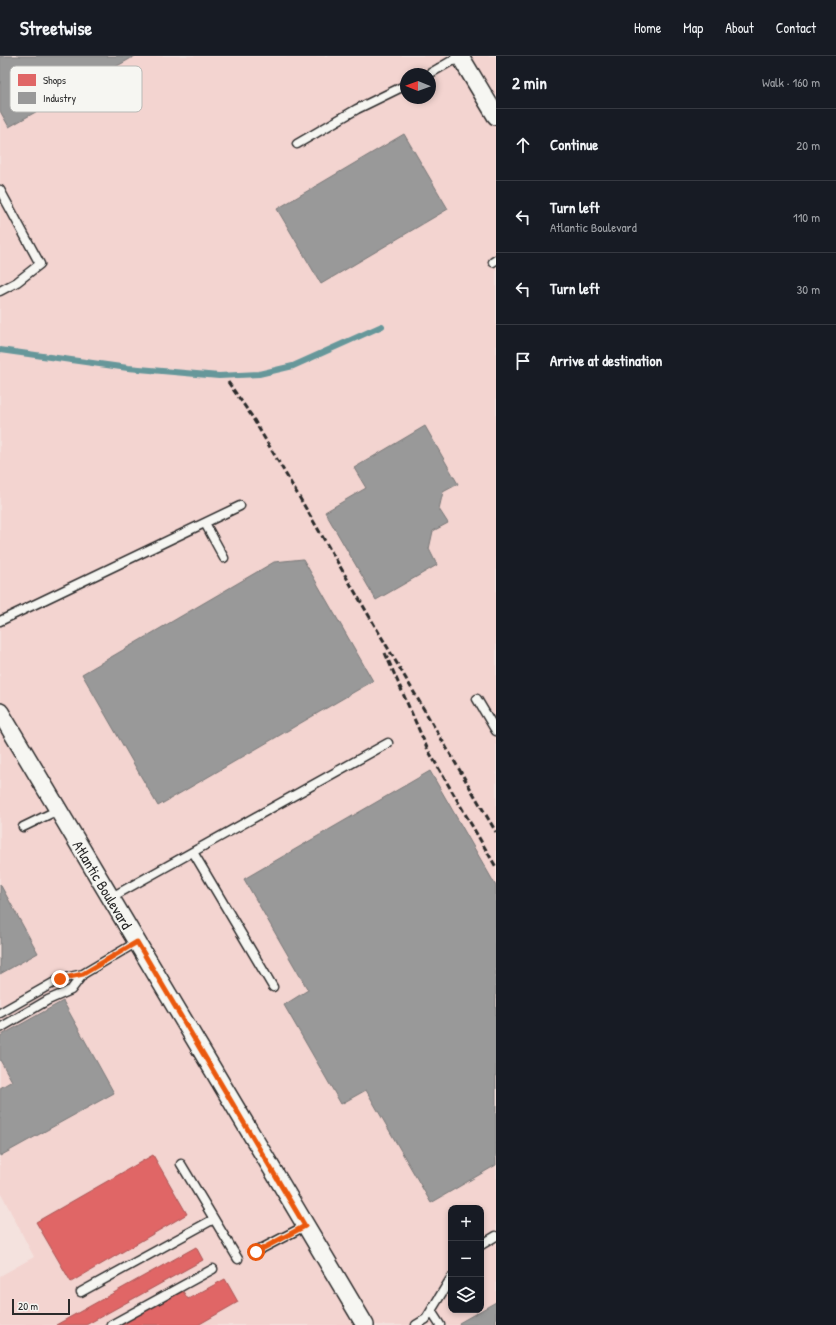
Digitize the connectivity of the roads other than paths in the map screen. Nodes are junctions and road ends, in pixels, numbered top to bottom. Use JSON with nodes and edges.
{"nodes":[{"id":1,"x":460,"y":56,"type":"edge"},
{"id":2,"x":436,"y":70,"type":"edge"},
{"id":3,"x":400,"y":89,"type":"edge"},
{"id":4,"x":496,"y":116,"type":"edge"},
{"id":5,"x":297,"y":144,"type":"dead end"},
{"id":6,"x":0,"y":190,"type":"edge"},
{"id":7,"x":0,"y":291,"type":"edge"},
{"id":8,"x":240,"y":506,"type":"dead end"},
{"id":9,"x":205,"y":523,"type":"junction"},
{"id":10,"x":224,"y":558,"type":"dead end"},
{"id":11,"x":0,"y":621,"type":"edge"},
{"id":12,"x":477,"y":699,"type":"dead end"},
{"id":13,"x":0,"y":712,"type":"edge"},
{"id":14,"x":496,"y":731,"type":"edge"},
{"id":15,"x":388,"y":743,"type":"dead end"},
{"id":16,"x":58,"y":810,"type":"junction"},
{"id":17,"x":23,"y":827,"type":"dead end"},
{"id":18,"x":193,"y":852,"type":"junction"},
{"id":19,"x":110,"y":898,"type":"junction"},
{"id":20,"x":137,"y":942,"type":"junction"},
{"id":21,"x":83,"y":974,"type":"junction"},
{"id":22,"x":273,"y":987,"type":"dead end"},
{"id":23,"x":0,"y":1013,"type":"edge"},
{"id":24,"x":0,"y":1028,"type":"edge"},
{"id":25,"x":181,"y":1164,"type":"dead end"},
{"id":26,"x":214,"y":1219,"type":"junction"},
{"id":27,"x":305,"y":1226,"type":"junction"},
{"id":28,"x":496,"y":1236,"type":"edge"},
{"id":29,"x":484,"y":1243,"type":"edge"},
{"id":30,"x":256,"y":1252,"type":"dead end"},
{"id":31,"x":238,"y":1259,"type":"dead end"},
{"id":32,"x":213,"y":1269,"type":"dead end"},
{"id":33,"x":448,"y":1283,"type":"edge"},
{"id":34,"x":81,"y":1292,"type":"dead end"},
{"id":35,"x":431,"y":1311,"type":"junction"},
{"id":36,"x":111,"y":1325,"type":"edge"},
{"id":37,"x":365,"y":1325,"type":"edge"},
{"id":38,"x":416,"y":1325,"type":"edge"},
{"id":39,"x":440,"y":1325,"type":"edge"}],
"edges":[{"from":1,"to":2,"type":"lane"},
{"from":1,"to":4,"type":"street"},
{"from":3,"to":5,"type":"lane"},
{"from":6,"to":7,"type":"lane"},
{"from":8,"to":9,"type":"lane"},
{"from":9,"to":10,"type":"lane"},
{"from":9,"to":11,"type":"lane"},
{"from":12,"to":14,"type":"lane"},
{"from":13,"to":16,"type":"street","name":"Atlantic Boulevard"},
{"from":15,"to":18,"type":"lane"},
{"from":16,"to":17,"type":"lane"},
{"from":16,"to":19,"type":"street","name":"Atlantic Boulevard"},
{"from":18,"to":19,"type":"lane"},
{"from":18,"to":22,"type":"lane"},
{"from":19,"to":20,"type":"street","name":"Atlantic Boulevard"},
{"from":20,"to":21,"type":"lane"},
{"from":20,"to":27,"type":"street","name":"Atlantic Boulevard"},
{"from":21,"to":23,"type":"lane"},
{"from":21,"to":24,"type":"lane"},
{"from":25,"to":26,"type":"lane"},
{"from":26,"to":31,"type":"lane"},
{"from":26,"to":34,"type":"lane"},
{"from":27,"to":30,"type":"lane"},
{"from":27,"to":37,"type":"street","name":"Atlantic Boulevard"},
{"from":28,"to":29,"type":"lane"},
{"from":32,"to":36,"type":"lane"},
{"from":33,"to":35,"type":"lane"},
{"from":35,"to":38,"type":"lane"},
{"from":35,"to":39,"type":"lane"}]}
